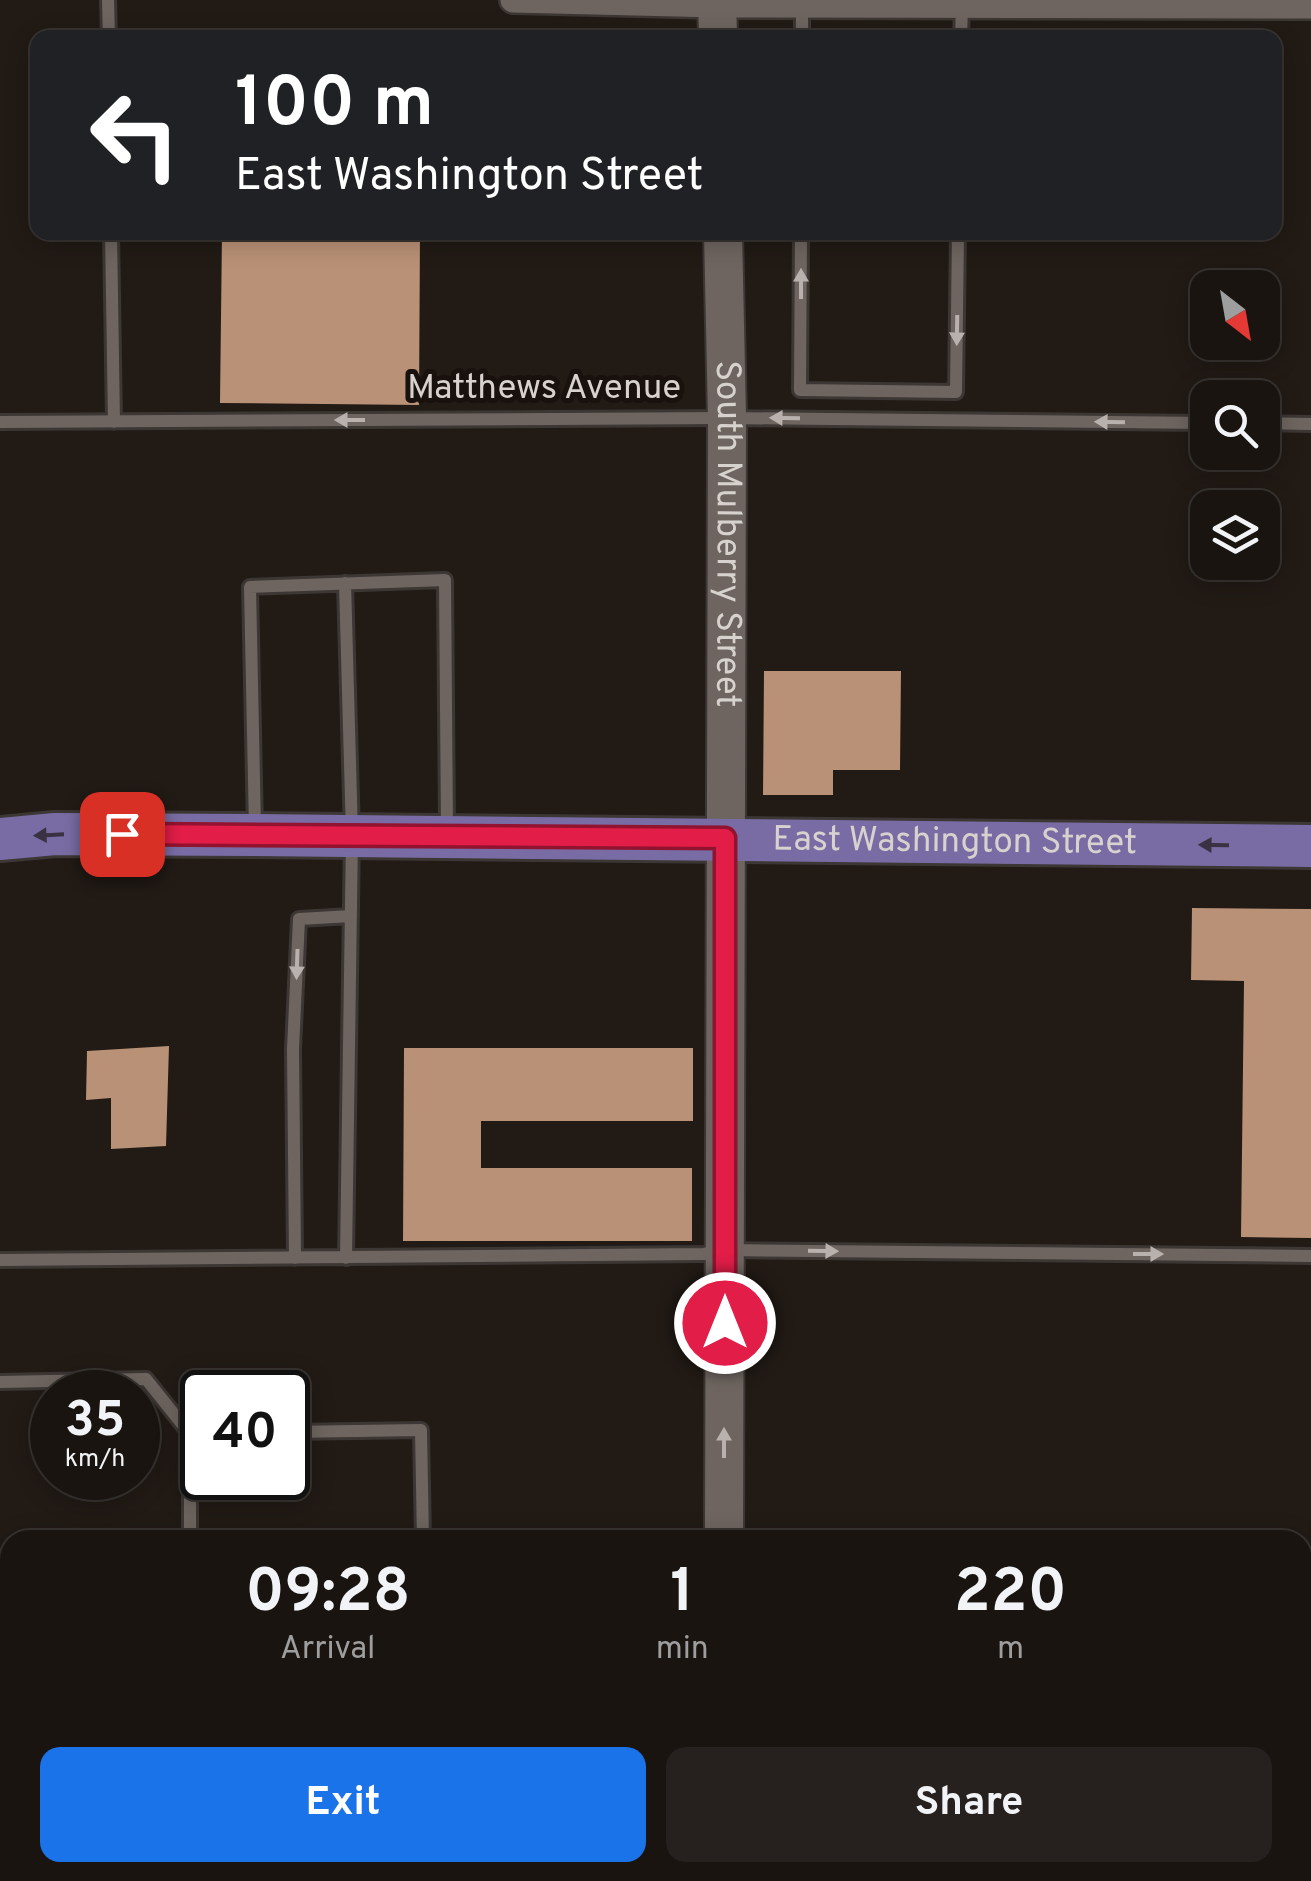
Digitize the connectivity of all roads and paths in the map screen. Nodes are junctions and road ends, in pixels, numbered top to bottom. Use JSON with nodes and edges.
{"nodes":[{"id":1,"x":108,"y":0,"type":"edge"},
{"id":2,"x":513,"y":0,"type":"edge"},
{"id":3,"x":802,"y":6,"type":"junction"},
{"id":4,"x":962,"y":6,"type":"junction"},
{"id":5,"x":1311,"y":6,"type":"edge"},
{"id":6,"x":717,"y":14,"type":"edge"},
{"id":7,"x":109,"y":30,"type":"edge"},
{"id":8,"x":802,"y":30,"type":"edge"},
{"id":9,"x":961,"y":30,"type":"edge"},
{"id":10,"x":112,"y":240,"type":"edge"},
{"id":11,"x":723,"y":240,"type":"edge"},
{"id":12,"x":801,"y":240,"type":"edge"},
{"id":13,"x":958,"y":240,"type":"edge"},
{"id":14,"x":727,"y":418,"type":"junction"},
{"id":15,"x":0,"y":422,"type":"edge"},
{"id":16,"x":114,"y":422,"type":"junction"},
{"id":17,"x":1190,"y":423,"type":"edge"},
{"id":18,"x":1280,"y":424,"type":"edge"},
{"id":19,"x":1311,"y":424,"type":"edge"},
{"id":20,"x":345,"y":584,"type":"junction"},
{"id":21,"x":255,"y":835,"type":"junction"},
{"id":22,"x":352,"y":836,"type":"junction"},
{"id":23,"x":447,"y":836,"type":"junction"},
{"id":24,"x":725,"y":838,"type":"junction"},
{"id":25,"x":0,"y":839,"type":"edge"},
{"id":26,"x":1311,"y":846,"type":"edge"},
{"id":27,"x":351,"y":916,"type":"junction"},
{"id":28,"x":725,"y":1250,"type":"junction"},
{"id":29,"x":1311,"y":1256,"type":"edge"},
{"id":30,"x":295,"y":1258,"type":"junction"},
{"id":31,"x":346,"y":1258,"type":"junction"},
{"id":32,"x":0,"y":1260,"type":"edge"},
{"id":33,"x":0,"y":1382,"type":"edge"},
{"id":34,"x":180,"y":1416,"type":"edge"},
{"id":35,"x":310,"y":1432,"type":"edge"},
{"id":36,"x":192,"y":1500,"type":"edge"},
{"id":37,"x":191,"y":1530,"type":"edge"},
{"id":38,"x":424,"y":1530,"type":"edge"},
{"id":39,"x":724,"y":1530,"type":"edge"}],
"edges":[{"from":1,"to":7,"type":"lane"},
{"from":2,"to":6,"type":"street"},
{"from":3,"to":4,"type":"street"},
{"from":3,"to":6,"type":"street"},
{"from":3,"to":8,"type":"lane"},
{"from":4,"to":5,"type":"street"},
{"from":4,"to":9,"type":"lane"},
{"from":10,"to":16,"type":"lane"},
{"from":11,"to":14,"type":"street","name":"South Mulberry Street"},
{"from":13,"to":12,"type":"lane","one_way":true},
{"from":14,"to":16,"type":"lane","name":"Matthews Avenue","one_way":true},
{"from":17,"to":14,"type":"lane","name":"Matthews Avenue","one_way":true},
{"from":14,"to":24,"type":"street","name":"South Mulberry Street"},
{"from":15,"to":16,"type":"lane","name":"Matthews Avenue"},
{"from":18,"to":19,"type":"lane"},
{"from":20,"to":21,"type":"lane"},
{"from":20,"to":22,"type":"lane"},
{"from":20,"to":23,"type":"lane"},
{"from":21,"to":22,"type":"main road","name":"East Washington Street"},
{"from":21,"to":25,"type":"main road","name":"East Washington Street","one_way":true},
{"from":22,"to":23,"type":"main road","name":"East Washington Street"},
{"from":22,"to":27,"type":"lane"},
{"from":23,"to":24,"type":"main road","name":"East Washington Street"},
{"from":26,"to":24,"type":"main road","name":"East Washington Street","one_way":true},
{"from":24,"to":28,"type":"street","name":"South Mulberry Street"},
{"from":27,"to":30,"type":"lane","one_way":true},
{"from":27,"to":31,"type":"lane"},
{"from":28,"to":29,"type":"lane","one_way":true},
{"from":28,"to":31,"type":"lane"},
{"from":39,"to":28,"type":"street","name":"South Mulberry Street","one_way":true},
{"from":30,"to":31,"type":"lane"},
{"from":30,"to":32,"type":"lane"},
{"from":33,"to":34,"type":"lane"},
{"from":35,"to":38,"type":"lane"},
{"from":36,"to":37,"type":"lane"}]}
